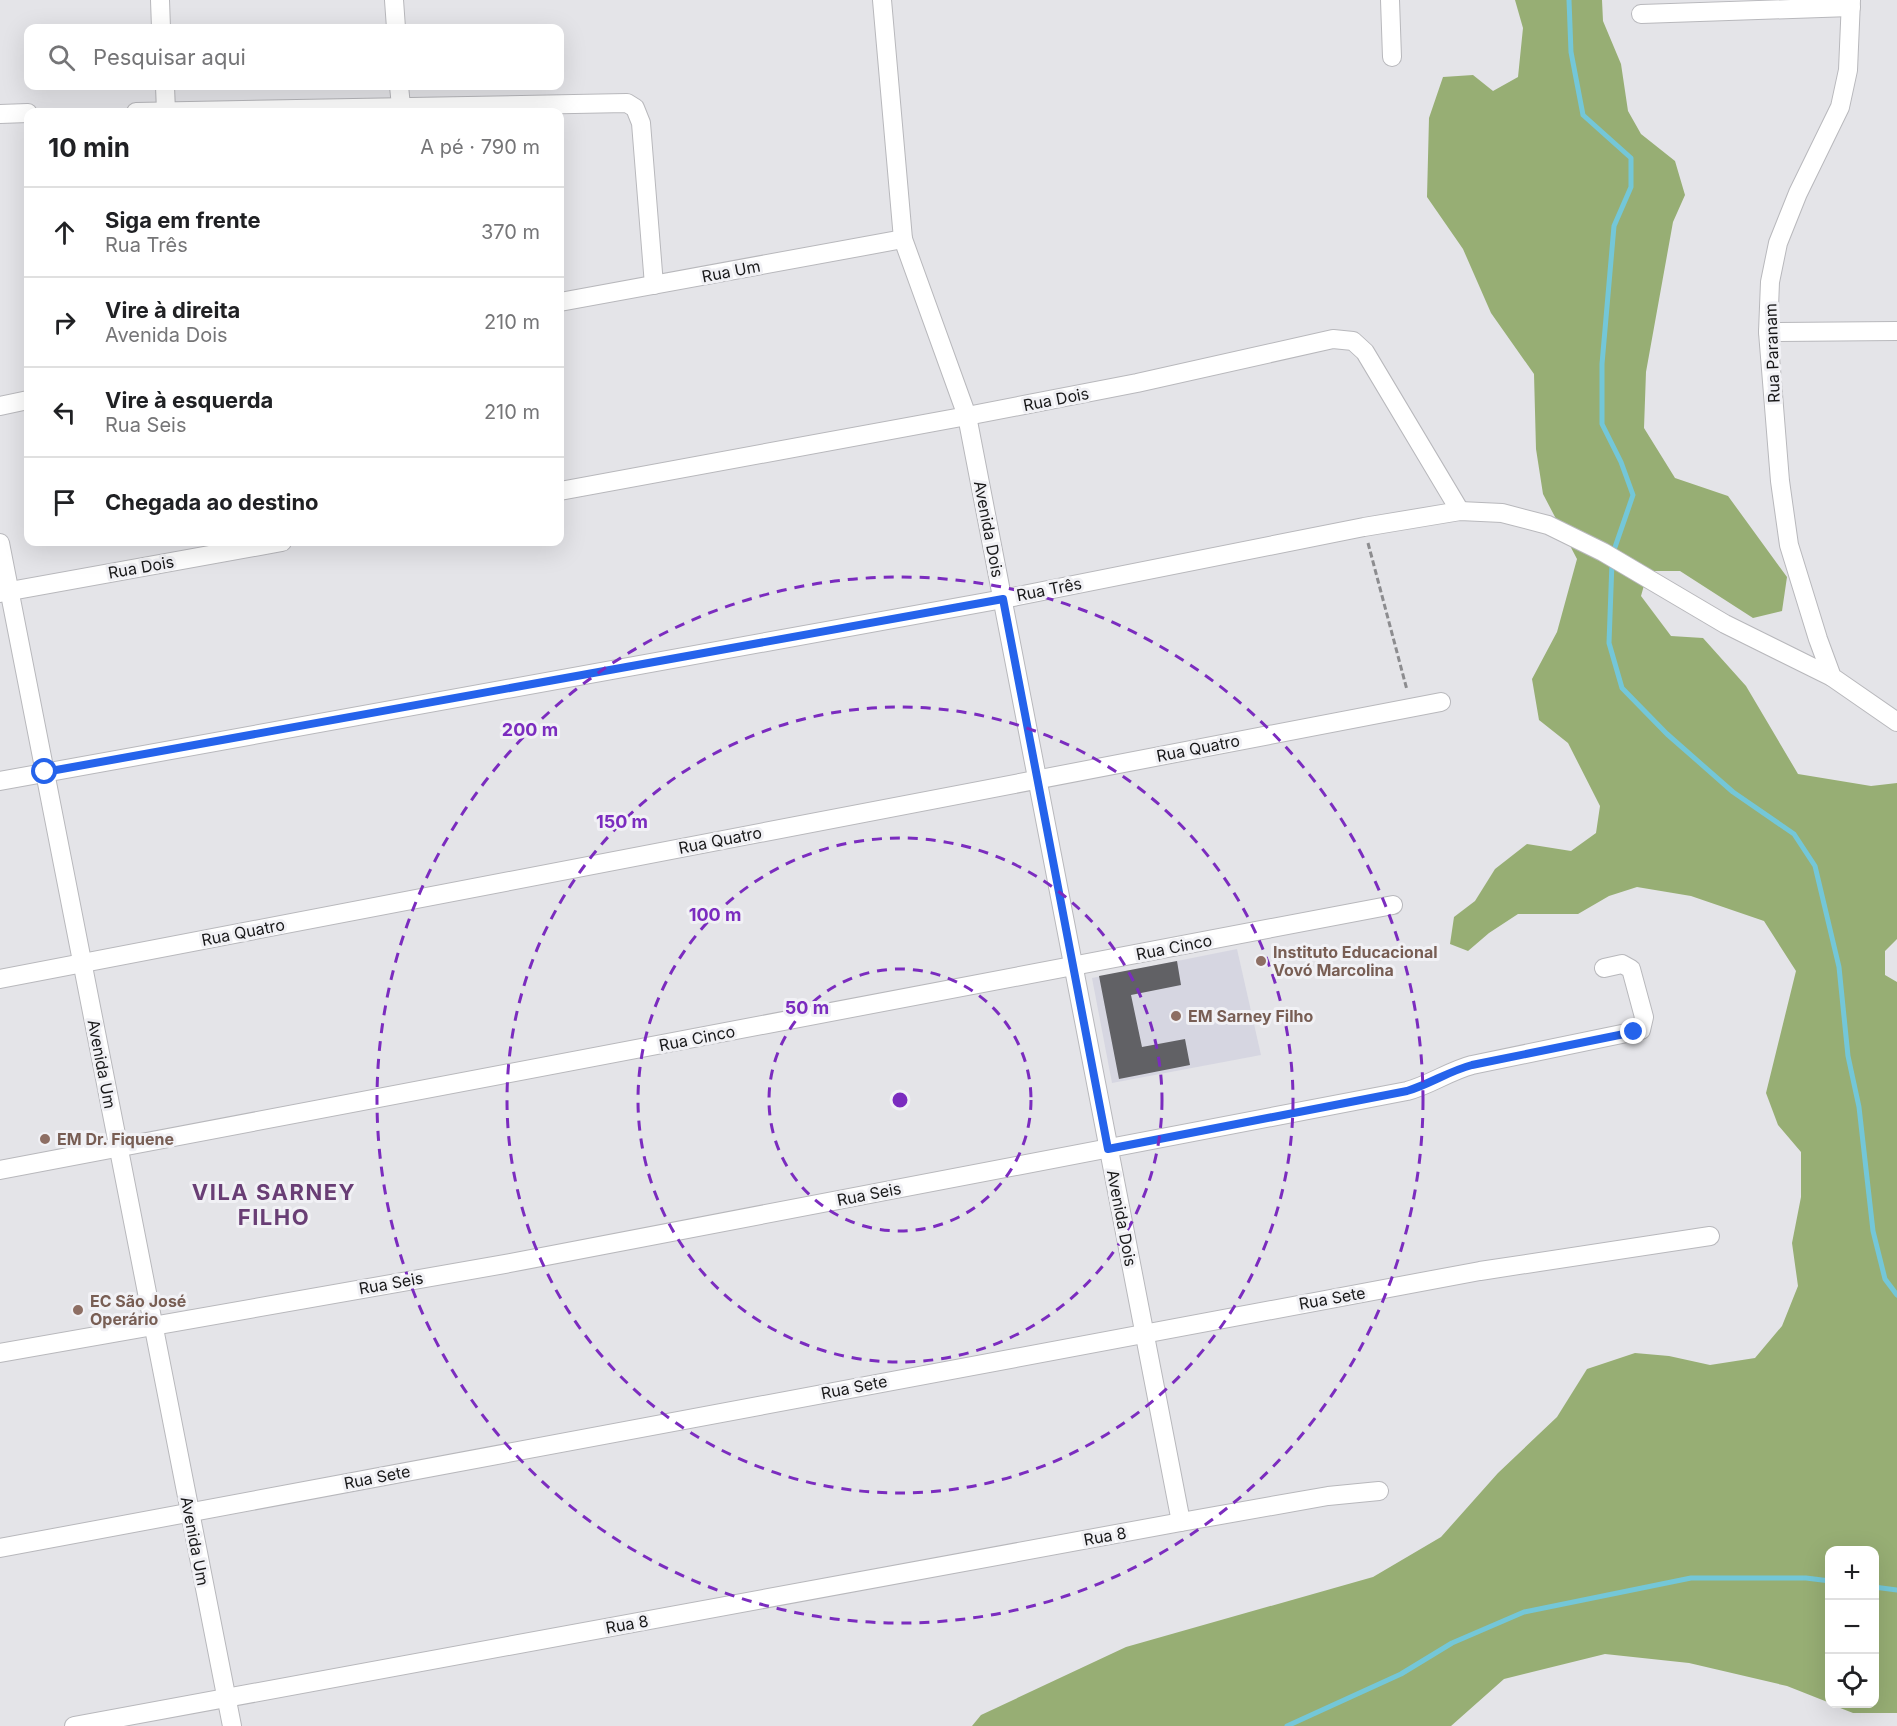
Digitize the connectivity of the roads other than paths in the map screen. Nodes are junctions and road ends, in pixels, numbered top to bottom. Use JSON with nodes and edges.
{"nodes":[{"id":1,"x":160,"y":0,"type":"edge"},
{"id":2,"x":394,"y":0,"type":"edge"},
{"id":3,"x":882,"y":0,"type":"edge"},
{"id":4,"x":1390,"y":0,"type":"edge"},
{"id":5,"x":1851,"y":3,"type":"edge"},
{"id":6,"x":1641,"y":14,"type":"dead end"},
{"id":7,"x":161,"y":24,"type":"edge"},
{"id":8,"x":396,"y":24,"type":"edge"},
{"id":9,"x":1392,"y":57,"type":"dead end"},
{"id":10,"x":165,"y":90,"type":"edge"},
{"id":11,"x":399,"y":90,"type":"edge"},
{"id":12,"x":400,"y":106,"type":"junction"},
{"id":13,"x":166,"y":108,"type":"edge"},
{"id":14,"x":322,"y":108,"type":"edge"},
{"id":15,"x":24,"y":113,"type":"edge"},
{"id":16,"x":0,"y":114,"type":"edge"},
{"id":17,"x":903,"y":239,"type":"junction"},
{"id":18,"x":654,"y":285,"type":"junction"},
{"id":19,"x":564,"y":302,"type":"edge"},
{"id":20,"x":1897,"y":331,"type":"edge"},
{"id":21,"x":1768,"y":332,"type":"junction"},
{"id":22,"x":24,"y":401,"type":"edge"},
{"id":23,"x":0,"y":405,"type":"edge"},
{"id":24,"x":968,"y":416,"type":"junction"},
{"id":25,"x":564,"y":490,"type":"edge"},
{"id":26,"x":1460,"y":511,"type":"junction"},
{"id":27,"x":0,"y":543,"type":"edge"},
{"id":28,"x":260,"y":546,"type":"edge"},
{"id":29,"x":5,"y":592,"type":"edge"},
{"id":30,"x":1003,"y":599,"type":"junction"},
{"id":31,"x":1832,"y":677,"type":"junction"},
{"id":32,"x":1441,"y":702,"type":"dead end"},
{"id":33,"x":1897,"y":722,"type":"edge"},
{"id":34,"x":45,"y":772,"type":"junction"},
{"id":35,"x":1037,"y":779,"type":"junction"},
{"id":36,"x":0,"y":781,"type":"edge"},
{"id":37,"x":1393,"y":905,"type":"dead end"},
{"id":38,"x":82,"y":963,"type":"junction"},
{"id":39,"x":1073,"y":966,"type":"junction"},
{"id":40,"x":1604,"y":968,"type":"dead end"},
{"id":41,"x":0,"y":979,"type":"edge"},
{"id":42,"x":118,"y":1147,"type":"junction"},
{"id":43,"x":1108,"y":1149,"type":"junction"},
{"id":44,"x":0,"y":1170,"type":"edge"},
{"id":45,"x":1710,"y":1236,"type":"dead end"},
{"id":46,"x":153,"y":1324,"type":"junction"},
{"id":47,"x":1144,"y":1333,"type":"junction"},
{"id":48,"x":0,"y":1353,"type":"edge"},
{"id":49,"x":1379,"y":1491,"type":"dead end"},
{"id":50,"x":190,"y":1513,"type":"junction"},
{"id":51,"x":1180,"y":1522,"type":"junction"},
{"id":52,"x":0,"y":1548,"type":"edge"},
{"id":53,"x":226,"y":1698,"type":"junction"},
{"id":54,"x":74,"y":1726,"type":"edge"},
{"id":55,"x":232,"y":1726,"type":"edge"}],
"edges":[{"from":1,"to":7,"type":"street"},
{"from":2,"to":8,"type":"street"},
{"from":3,"to":17,"type":"street","name":"Avenida Dois"},
{"from":4,"to":9,"type":"street"},
{"from":5,"to":6,"type":"street"},
{"from":5,"to":21,"type":"street","name":"Rua Paranam"},
{"from":10,"to":13,"type":"street"},
{"from":11,"to":12,"type":"street"},
{"from":12,"to":14,"type":"street"},
{"from":12,"to":18,"type":"street"},
{"from":15,"to":16,"type":"street"},
{"from":17,"to":18,"type":"street","name":"Rua Um"},
{"from":17,"to":24,"type":"street","name":"Avenida Dois"},
{"from":18,"to":19,"type":"street","name":"Rua Um"},
{"from":20,"to":21,"type":"street"},
{"from":21,"to":31,"type":"street","name":"Rua Paranam"},
{"from":22,"to":23,"type":"street"},
{"from":24,"to":25,"type":"street","name":"Rua Dois"},
{"from":24,"to":26,"type":"street","name":"Rua Dois"},
{"from":24,"to":30,"type":"street","name":"Avenida Dois"},
{"from":26,"to":30,"type":"street","name":"Rua Três"},
{"from":26,"to":31,"type":"street"},
{"from":27,"to":29,"type":"street","name":"Avenida Um"},
{"from":28,"to":29,"type":"street","name":"Rua Dois"},
{"from":29,"to":34,"type":"street","name":"Avenida Um"},
{"from":30,"to":34,"type":"street","name":"Rua Três"},
{"from":30,"to":35,"type":"street","name":"Avenida Dois"},
{"from":31,"to":33,"type":"street"},
{"from":32,"to":35,"type":"street","name":"Rua Quatro"},
{"from":34,"to":36,"type":"street","name":"Rua Três"},
{"from":34,"to":38,"type":"street","name":"Avenida Um"},
{"from":35,"to":38,"type":"street","name":"Rua Quatro"},
{"from":35,"to":39,"type":"street","name":"Avenida Dois"},
{"from":37,"to":39,"type":"street","name":"Rua Cinco"},
{"from":38,"to":41,"type":"street","name":"Rua Quatro"},
{"from":38,"to":42,"type":"street","name":"Avenida Um"},
{"from":39,"to":42,"type":"street","name":"Rua Cinco"},
{"from":39,"to":43,"type":"street","name":"Avenida Dois"},
{"from":40,"to":43,"type":"street","name":"Rua Seis"},
{"from":42,"to":44,"type":"street","name":"Rua Cinco"},
{"from":42,"to":46,"type":"street","name":"Avenida Um"},
{"from":43,"to":46,"type":"street","name":"Rua Seis"},
{"from":43,"to":47,"type":"street","name":"Avenida Dois"},
{"from":45,"to":47,"type":"street","name":"Rua Sete"},
{"from":46,"to":48,"type":"street","name":"Rua Seis"},
{"from":46,"to":50,"type":"street","name":"Avenida Um"},
{"from":47,"to":50,"type":"street","name":"Rua Sete"},
{"from":47,"to":51,"type":"street","name":"Avenida Dois"},
{"from":49,"to":51,"type":"street","name":"Rua 8"},
{"from":50,"to":52,"type":"street","name":"Rua Sete"},
{"from":50,"to":53,"type":"street","name":"Avenida Um"},
{"from":51,"to":53,"type":"street","name":"Rua 8"},
{"from":53,"to":54,"type":"street","name":"Rua 8"},
{"from":53,"to":55,"type":"street","name":"Avenida Um"}]}
